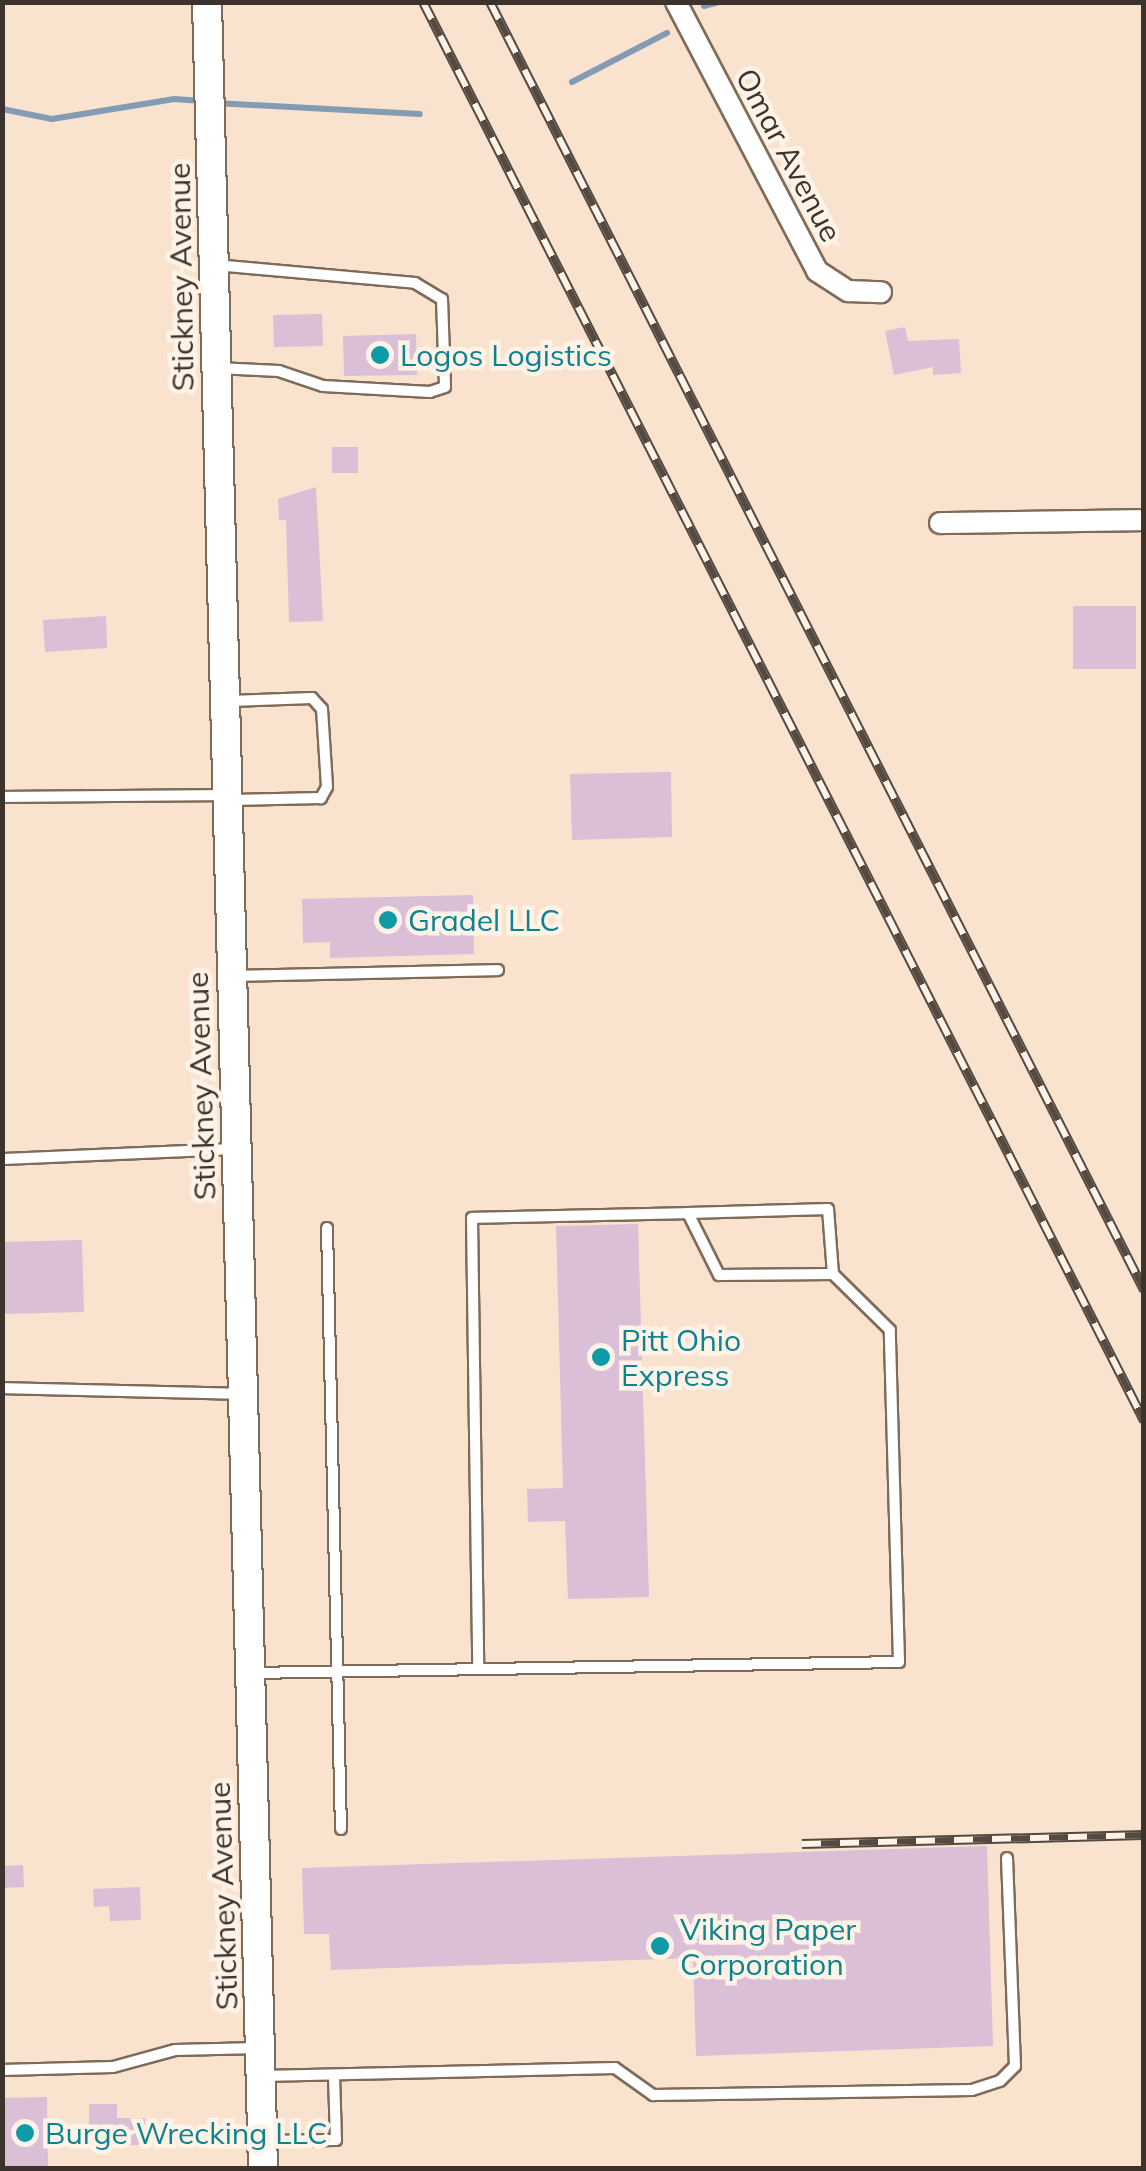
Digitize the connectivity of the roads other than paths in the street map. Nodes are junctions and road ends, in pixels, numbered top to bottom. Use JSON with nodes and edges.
{"nodes":[{"id":1,"x":207,"y":2,"type":"edge"},
{"id":2,"x":676,"y":2,"type":"edge"},
{"id":3,"x":214,"y":265,"type":"junction"},
{"id":4,"x":881,"y":292,"type":"dead end"},
{"id":5,"x":216,"y":368,"type":"junction"},
{"id":6,"x":1144,"y":520,"type":"edge"},
{"id":7,"x":940,"y":524,"type":"dead end"},
{"id":8,"x":223,"y":701,"type":"junction"},
{"id":9,"x":2,"y":797,"type":"edge"},
{"id":10,"x":226,"y":798,"type":"junction"},
{"id":11,"x":498,"y":970,"type":"dead end"},
{"id":12,"x":230,"y":976,"type":"junction"},
{"id":13,"x":235,"y":1149,"type":"junction"},
{"id":14,"x":2,"y":1159,"type":"edge"},
{"id":15,"x":688,"y":1213,"type":"junction"},
{"id":16,"x":327,"y":1228,"type":"dead end"},
{"id":17,"x":833,"y":1274,"type":"junction"},
{"id":18,"x":2,"y":1388,"type":"edge"},
{"id":19,"x":242,"y":1394,"type":"junction"},
{"id":20,"x":478,"y":1669,"type":"junction"},
{"id":21,"x":336,"y":1672,"type":"junction"},
{"id":22,"x":250,"y":1673,"type":"junction"},
{"id":23,"x":342,"y":1830,"type":"dead end"},
{"id":24,"x":1007,"y":1858,"type":"dead end"},
{"id":25,"x":260,"y":2062,"type":"junction"},
{"id":26,"x":2,"y":2070,"type":"edge"},
{"id":27,"x":334,"y":2075,"type":"junction"},
{"id":28,"x":263,"y":2155,"type":"edge"}],
"edges":[{"from":1,"to":3,"type":"street","name":"Stickney Avenue"},
{"from":2,"to":4,"type":"street","name":"Omar Avenue"},
{"from":3,"to":5,"type":"street","name":"Stickney Avenue"},
{"from":3,"to":5,"type":"lane"},
{"from":5,"to":8,"type":"street","name":"Stickney Avenue"},
{"from":6,"to":7,"type":"street"},
{"from":8,"to":10,"type":"street","name":"Stickney Avenue"},
{"from":8,"to":10,"type":"lane"},
{"from":9,"to":10,"type":"lane"},
{"from":10,"to":12,"type":"street","name":"Stickney Avenue"},
{"from":11,"to":12,"type":"lane"},
{"from":12,"to":13,"type":"street","name":"Stickney Avenue"},
{"from":13,"to":14,"type":"lane"},
{"from":13,"to":19,"type":"street","name":"Stickney Avenue"},
{"from":15,"to":17,"type":"lane"},
{"from":15,"to":17,"type":"lane"},
{"from":15,"to":20,"type":"lane"},
{"from":16,"to":21,"type":"lane"},
{"from":17,"to":20,"type":"lane"},
{"from":18,"to":19,"type":"lane"},
{"from":19,"to":22,"type":"street","name":"Stickney Avenue"},
{"from":20,"to":21,"type":"lane"},
{"from":21,"to":22,"type":"lane"},
{"from":21,"to":23,"type":"lane"},
{"from":22,"to":25,"type":"street","name":"Stickney Avenue"},
{"from":24,"to":27,"type":"lane"},
{"from":25,"to":26,"type":"lane"},
{"from":25,"to":27,"type":"lane"},
{"from":25,"to":28,"type":"street","name":"Stickney Avenue"},
{"from":27,"to":28,"type":"lane"}]}
